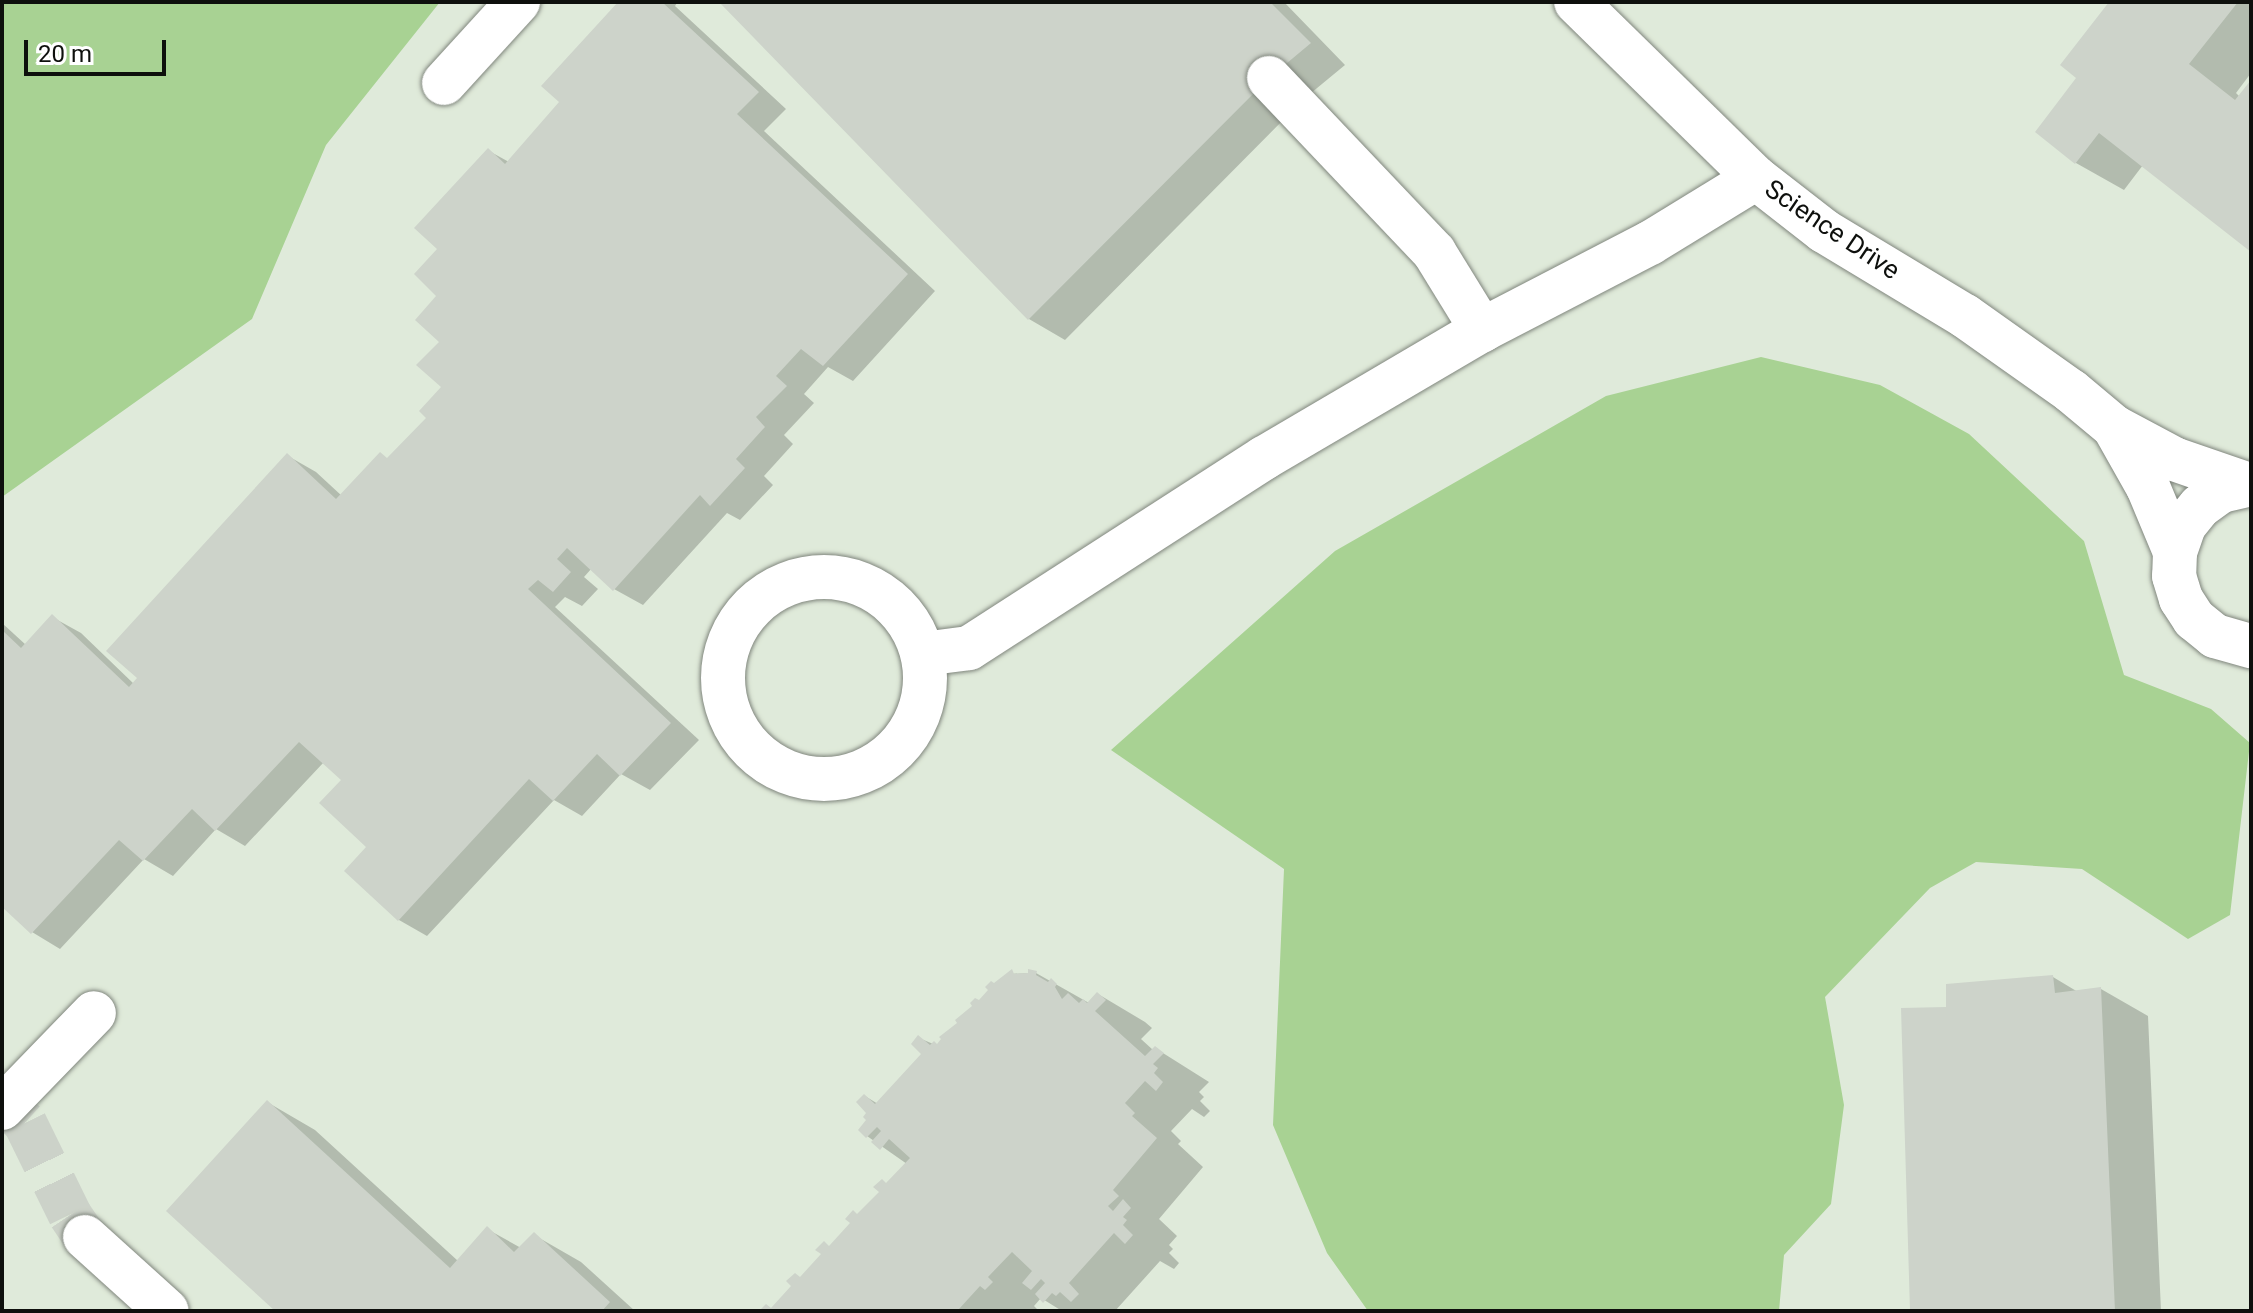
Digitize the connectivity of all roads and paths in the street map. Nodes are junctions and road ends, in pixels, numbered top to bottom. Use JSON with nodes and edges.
{"nodes":[{"id":1,"x":518,"y":2,"type":"edge"},
{"id":2,"x":1576,"y":2,"type":"edge"},
{"id":3,"x":1269,"y":78,"type":"dead end"},
{"id":4,"x":444,"y":83,"type":"dead end"},
{"id":5,"x":1756,"y":178,"type":"junction"},
{"id":6,"x":1482,"y":330,"type":"junction"},
{"id":7,"x":2114,"y":427,"type":"junction"},
{"id":8,"x":2249,"y":484,"type":"edge"},
{"id":9,"x":2175,"y":552,"type":"junction"},
{"id":10,"x":2251,"y":646,"type":"edge"},
{"id":11,"x":923,"y":654,"type":"junction"},
{"id":12,"x":94,"y":1013,"type":"dead end"},
{"id":13,"x":2,"y":1108,"type":"edge"},
{"id":14,"x":85,"y":1237,"type":"tunnel mouth"},
{"id":15,"x":167,"y":1311,"type":"edge"}],
"edges":[{"from":1,"to":4,"type":"street"},
{"from":2,"to":5,"type":"street","name":"Science Drive"},
{"from":3,"to":6,"type":"street"},
{"from":5,"to":6,"type":"street"},
{"from":5,"to":7,"type":"street","name":"Science Drive"},
{"from":6,"to":11,"type":"street"},
{"from":7,"to":8,"type":"street","name":"Science Drive"},
{"from":7,"to":9,"type":"street","name":"Science Drive"},
{"from":8,"to":9,"type":"street","name":"Science Drive"},
{"from":9,"to":10,"type":"street","name":"Science Drive"},
{"from":11,"to":11,"type":"street"},
{"from":12,"to":13,"type":"street","bridge":true},
{"from":14,"to":15,"type":"street"}]}
